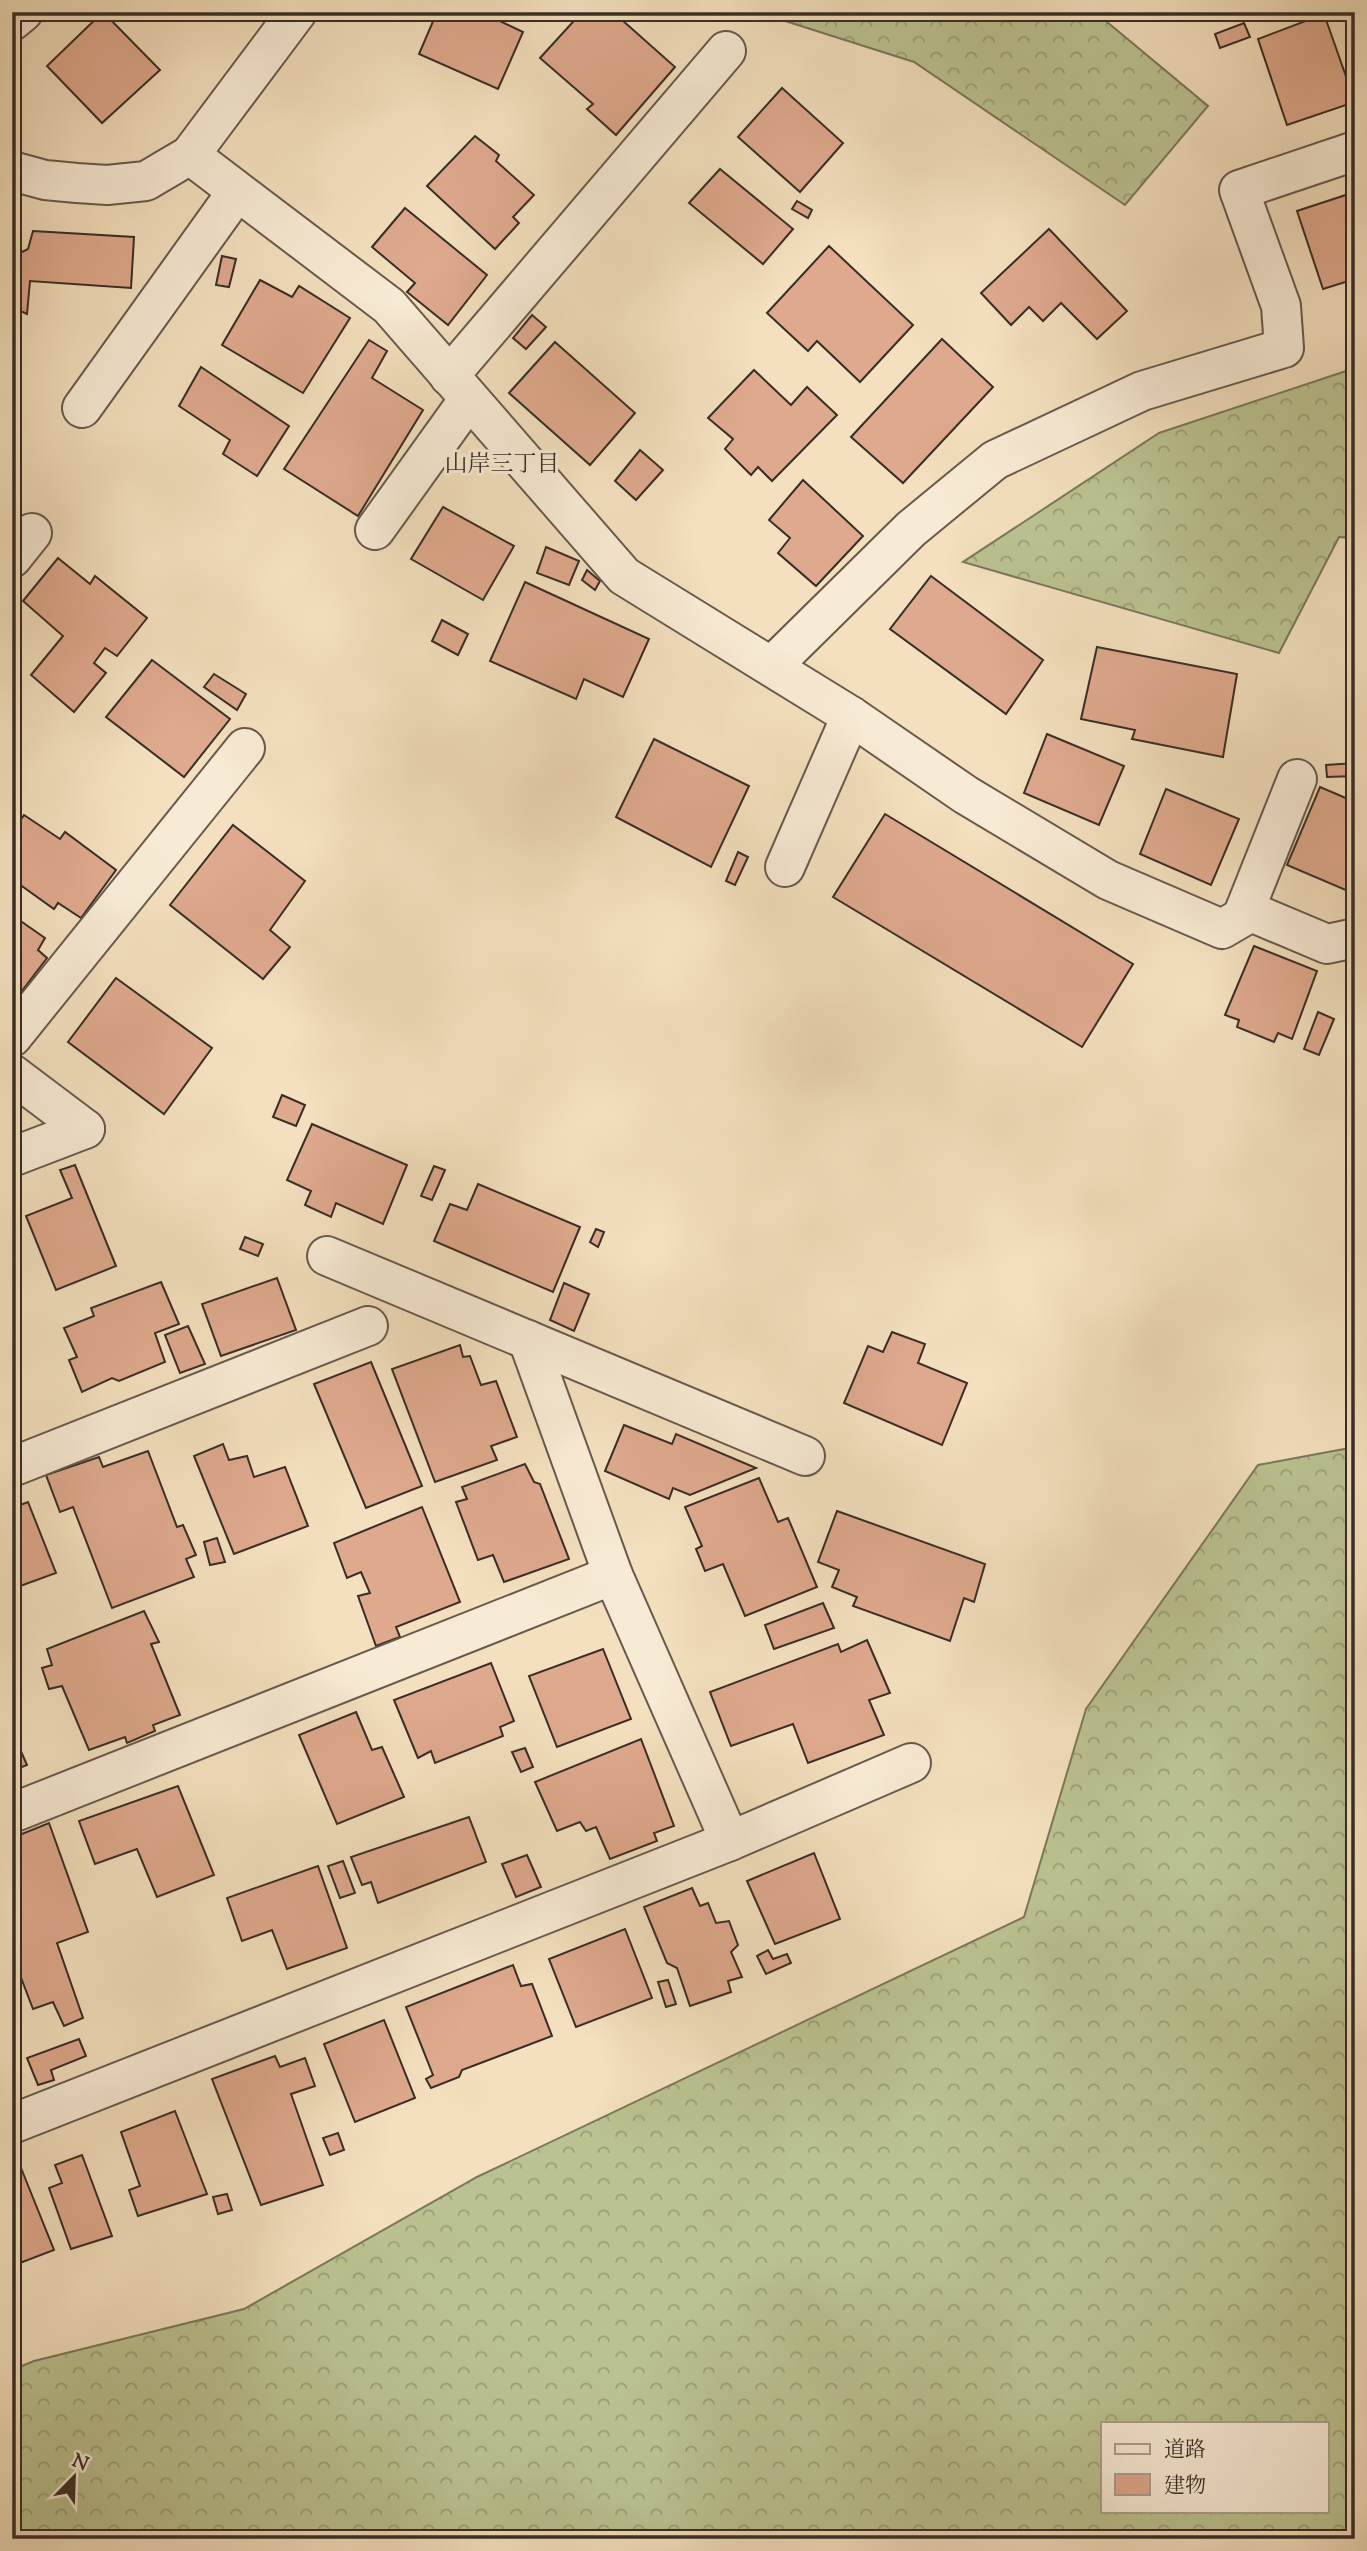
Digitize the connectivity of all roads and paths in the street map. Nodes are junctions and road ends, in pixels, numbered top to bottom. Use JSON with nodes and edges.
{"nodes":[{"id":1,"x":23,"y":12,"type":"edge"},
{"id":2,"x":297,"y":12,"type":"edge"},
{"id":3,"x":12,"y":21,"type":"edge"},
{"id":4,"x":726,"y":51,"type":"dead end"},
{"id":5,"x":1355,"y":151,"type":"edge"},
{"id":6,"x":190,"y":155,"type":"junction"},
{"id":7,"x":12,"y":171,"type":"edge"},
{"id":8,"x":236,"y":192,"type":"junction"},
{"id":9,"x":459,"y":388,"type":"junction"},
{"id":10,"x":82,"y":408,"type":"dead end"},
{"id":11,"x":375,"y":530,"type":"dead end"},
{"id":12,"x":772,"y":666,"type":"junction"},
{"id":13,"x":851,"y":716,"type":"junction"},
{"id":14,"x":244,"y":748,"type":"dead end"},
{"id":15,"x":1297,"y":779,"type":"dead end"},
{"id":16,"x":785,"y":867,"type":"dead end"},
{"id":17,"x":1232,"y":923,"type":"junction"},
{"id":18,"x":1355,"y":938,"type":"edge"},
{"id":19,"x":12,"y":1037,"type":"edge"},
{"id":20,"x":12,"y":1074,"type":"edge"},
{"id":21,"x":12,"y":1157,"type":"edge"},
{"id":22,"x":327,"y":1256,"type":"dead end"},
{"id":23,"x":368,"y":1326,"type":"dead end"},
{"id":24,"x":528,"y":1340,"type":"junction"},
{"id":25,"x":805,"y":1456,"type":"dead end"},
{"id":26,"x":12,"y":1467,"type":"edge"},
{"id":27,"x":613,"y":1575,"type":"junction"},
{"id":28,"x":911,"y":1763,"type":"dead end"},
{"id":29,"x":12,"y":1813,"type":"edge"},
{"id":30,"x":730,"y":1841,"type":"junction"},
{"id":31,"x":12,"y":2124,"type":"edge"}],
"edges":[{"from":1,"to":3,"type":"street"},
{"from":2,"to":6,"type":"street"},
{"from":4,"to":9,"type":"street"},
{"from":5,"to":12,"type":"street"},
{"from":6,"to":7,"type":"street"},
{"from":6,"to":8,"type":"street"},
{"from":8,"to":9,"type":"street"},
{"from":8,"to":10,"type":"street"},
{"from":9,"to":11,"type":"street"},
{"from":9,"to":12,"type":"street"},
{"from":12,"to":13,"type":"street"},
{"from":13,"to":16,"type":"street"},
{"from":13,"to":17,"type":"street"},
{"from":14,"to":19,"type":"street"},
{"from":15,"to":17,"type":"street"},
{"from":17,"to":18,"type":"street"},
{"from":20,"to":21,"type":"street"},
{"from":22,"to":24,"type":"street"},
{"from":23,"to":26,"type":"street"},
{"from":24,"to":25,"type":"street"},
{"from":24,"to":27,"type":"street"},
{"from":27,"to":29,"type":"street"},
{"from":27,"to":30,"type":"street"},
{"from":28,"to":30,"type":"street"},
{"from":30,"to":31,"type":"street"}]}
